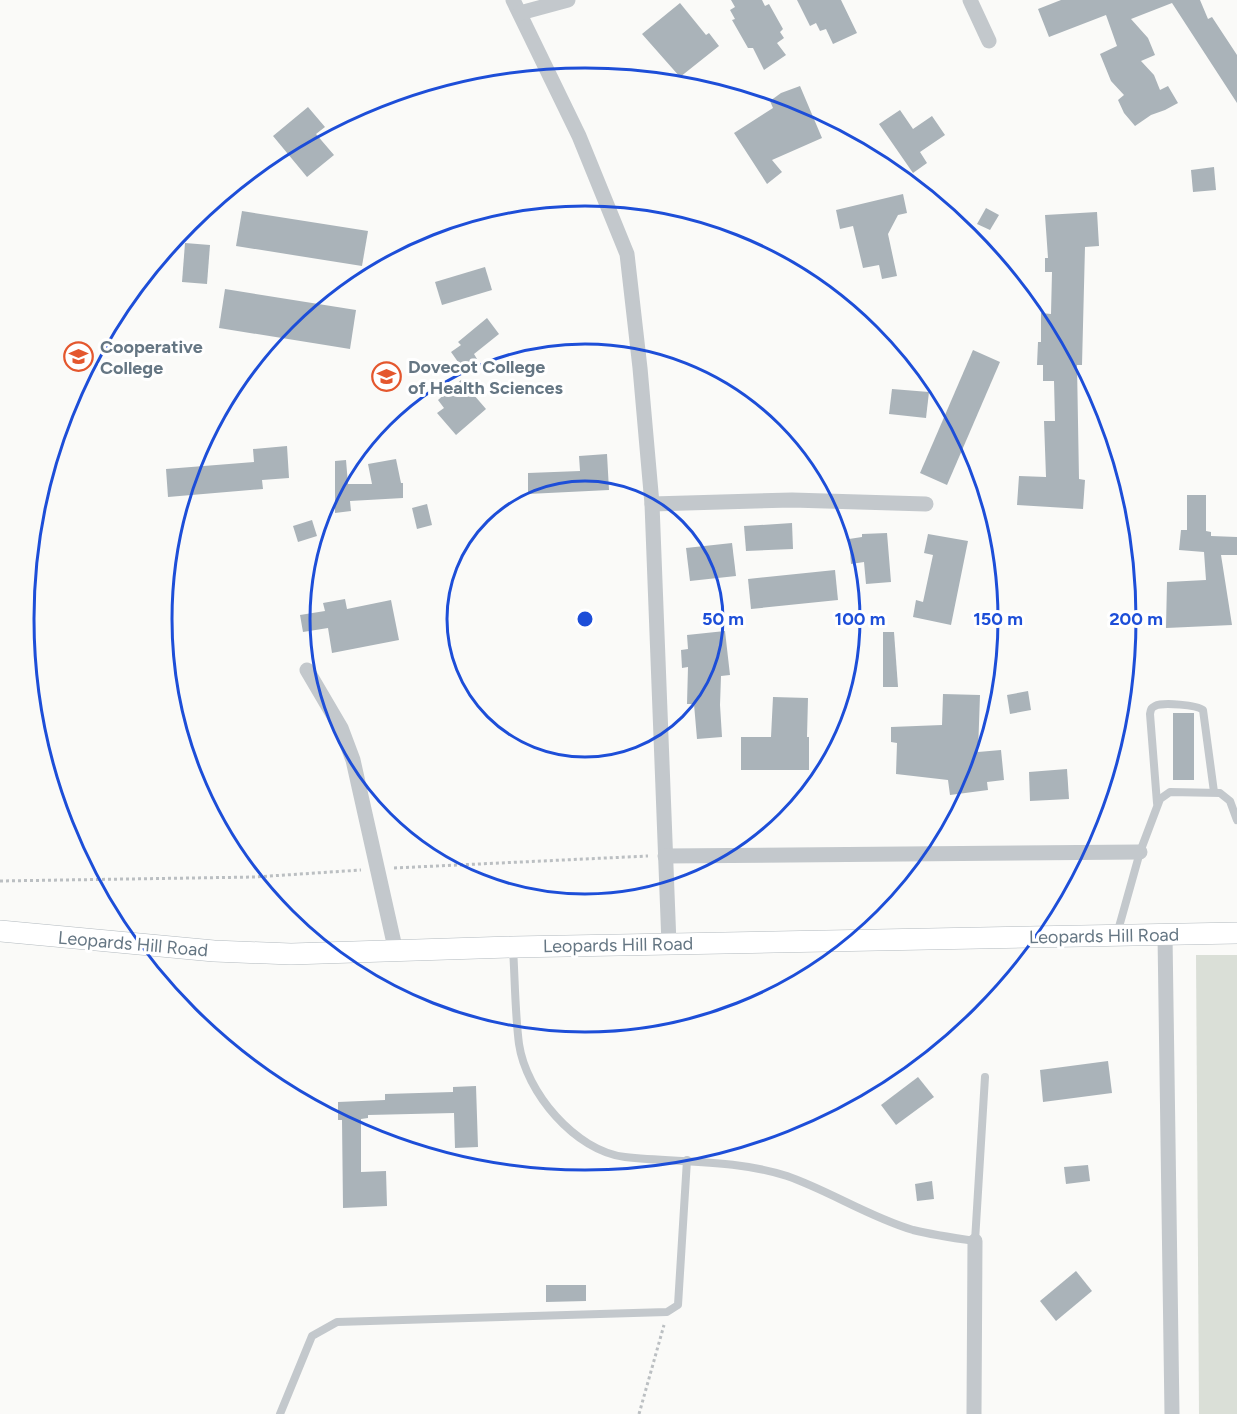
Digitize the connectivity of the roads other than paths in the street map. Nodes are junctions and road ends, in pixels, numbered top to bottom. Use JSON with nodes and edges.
{"nodes":[{"id":1,"x":568,"y":0,"type":"edge"},
{"id":2,"x":970,"y":0,"type":"edge"},
{"id":3,"x":516,"y":7,"type":"edge"},
{"id":4,"x":989,"y":41,"type":"dead end"},
{"id":5,"x":652,"y":504,"type":"junction"},
{"id":6,"x":926,"y":504,"type":"dead end"},
{"id":7,"x":307,"y":670,"type":"dead end"},
{"id":8,"x":1214,"y":792,"type":"junction"},
{"id":9,"x":1157,"y":803,"type":"junction"},
{"id":10,"x":1237,"y":820,"type":"edge"},
{"id":11,"x":1140,"y":852,"type":"junction"},
{"id":12,"x":665,"y":856,"type":"junction"},
{"id":13,"x":0,"y":931,"type":"edge"},
{"id":14,"x":1237,"y":933,"type":"edge"},
{"id":15,"x":1165,"y":934,"type":"junction"},
{"id":16,"x":1116,"y":935,"type":"junction"},
{"id":17,"x":669,"y":944,"type":"junction"},
{"id":18,"x":513,"y":947,"type":"junction"},
{"id":19,"x":396,"y":952,"type":"junction"},
{"id":20,"x":985,"y":1077,"type":"dead end"},
{"id":21,"x":687,"y":1160,"type":"junction"},
{"id":22,"x":975,"y":1241,"type":"junction"},
{"id":23,"x":280,"y":1414,"type":"edge"},
{"id":24,"x":974,"y":1414,"type":"edge"},
{"id":25,"x":1172,"y":1414,"type":"edge"}],
"edges":[{"from":1,"to":3,"type":"street"},
{"from":2,"to":4,"type":"street"},
{"from":3,"to":5,"type":"street"},
{"from":5,"to":6,"type":"street"},
{"from":5,"to":12,"type":"street"},
{"from":7,"to":19,"type":"street"},
{"from":8,"to":9,"type":"lane"},
{"from":8,"to":9,"type":"lane"},
{"from":8,"to":10,"type":"lane"},
{"from":9,"to":11,"type":"lane"},
{"from":11,"to":12,"type":"street"},
{"from":11,"to":16,"type":"lane"},
{"from":12,"to":17,"type":"street"},
{"from":13,"to":19,"type":"main road","name":"Leopards Hill Road"},
{"from":14,"to":15,"type":"main road","name":"Leopards Hill Road"},
{"from":15,"to":16,"type":"main road","name":"Leopards Hill Road"},
{"from":15,"to":25,"type":"street"},
{"from":16,"to":17,"type":"main road","name":"Leopards Hill Road"},
{"from":17,"to":18,"type":"main road","name":"Leopards Hill Road"},
{"from":18,"to":19,"type":"main road","name":"Leopards Hill Road"},
{"from":18,"to":21,"type":"lane"},
{"from":20,"to":22,"type":"lane"},
{"from":21,"to":22,"type":"lane"},
{"from":21,"to":23,"type":"lane"},
{"from":22,"to":24,"type":"street"}]}
